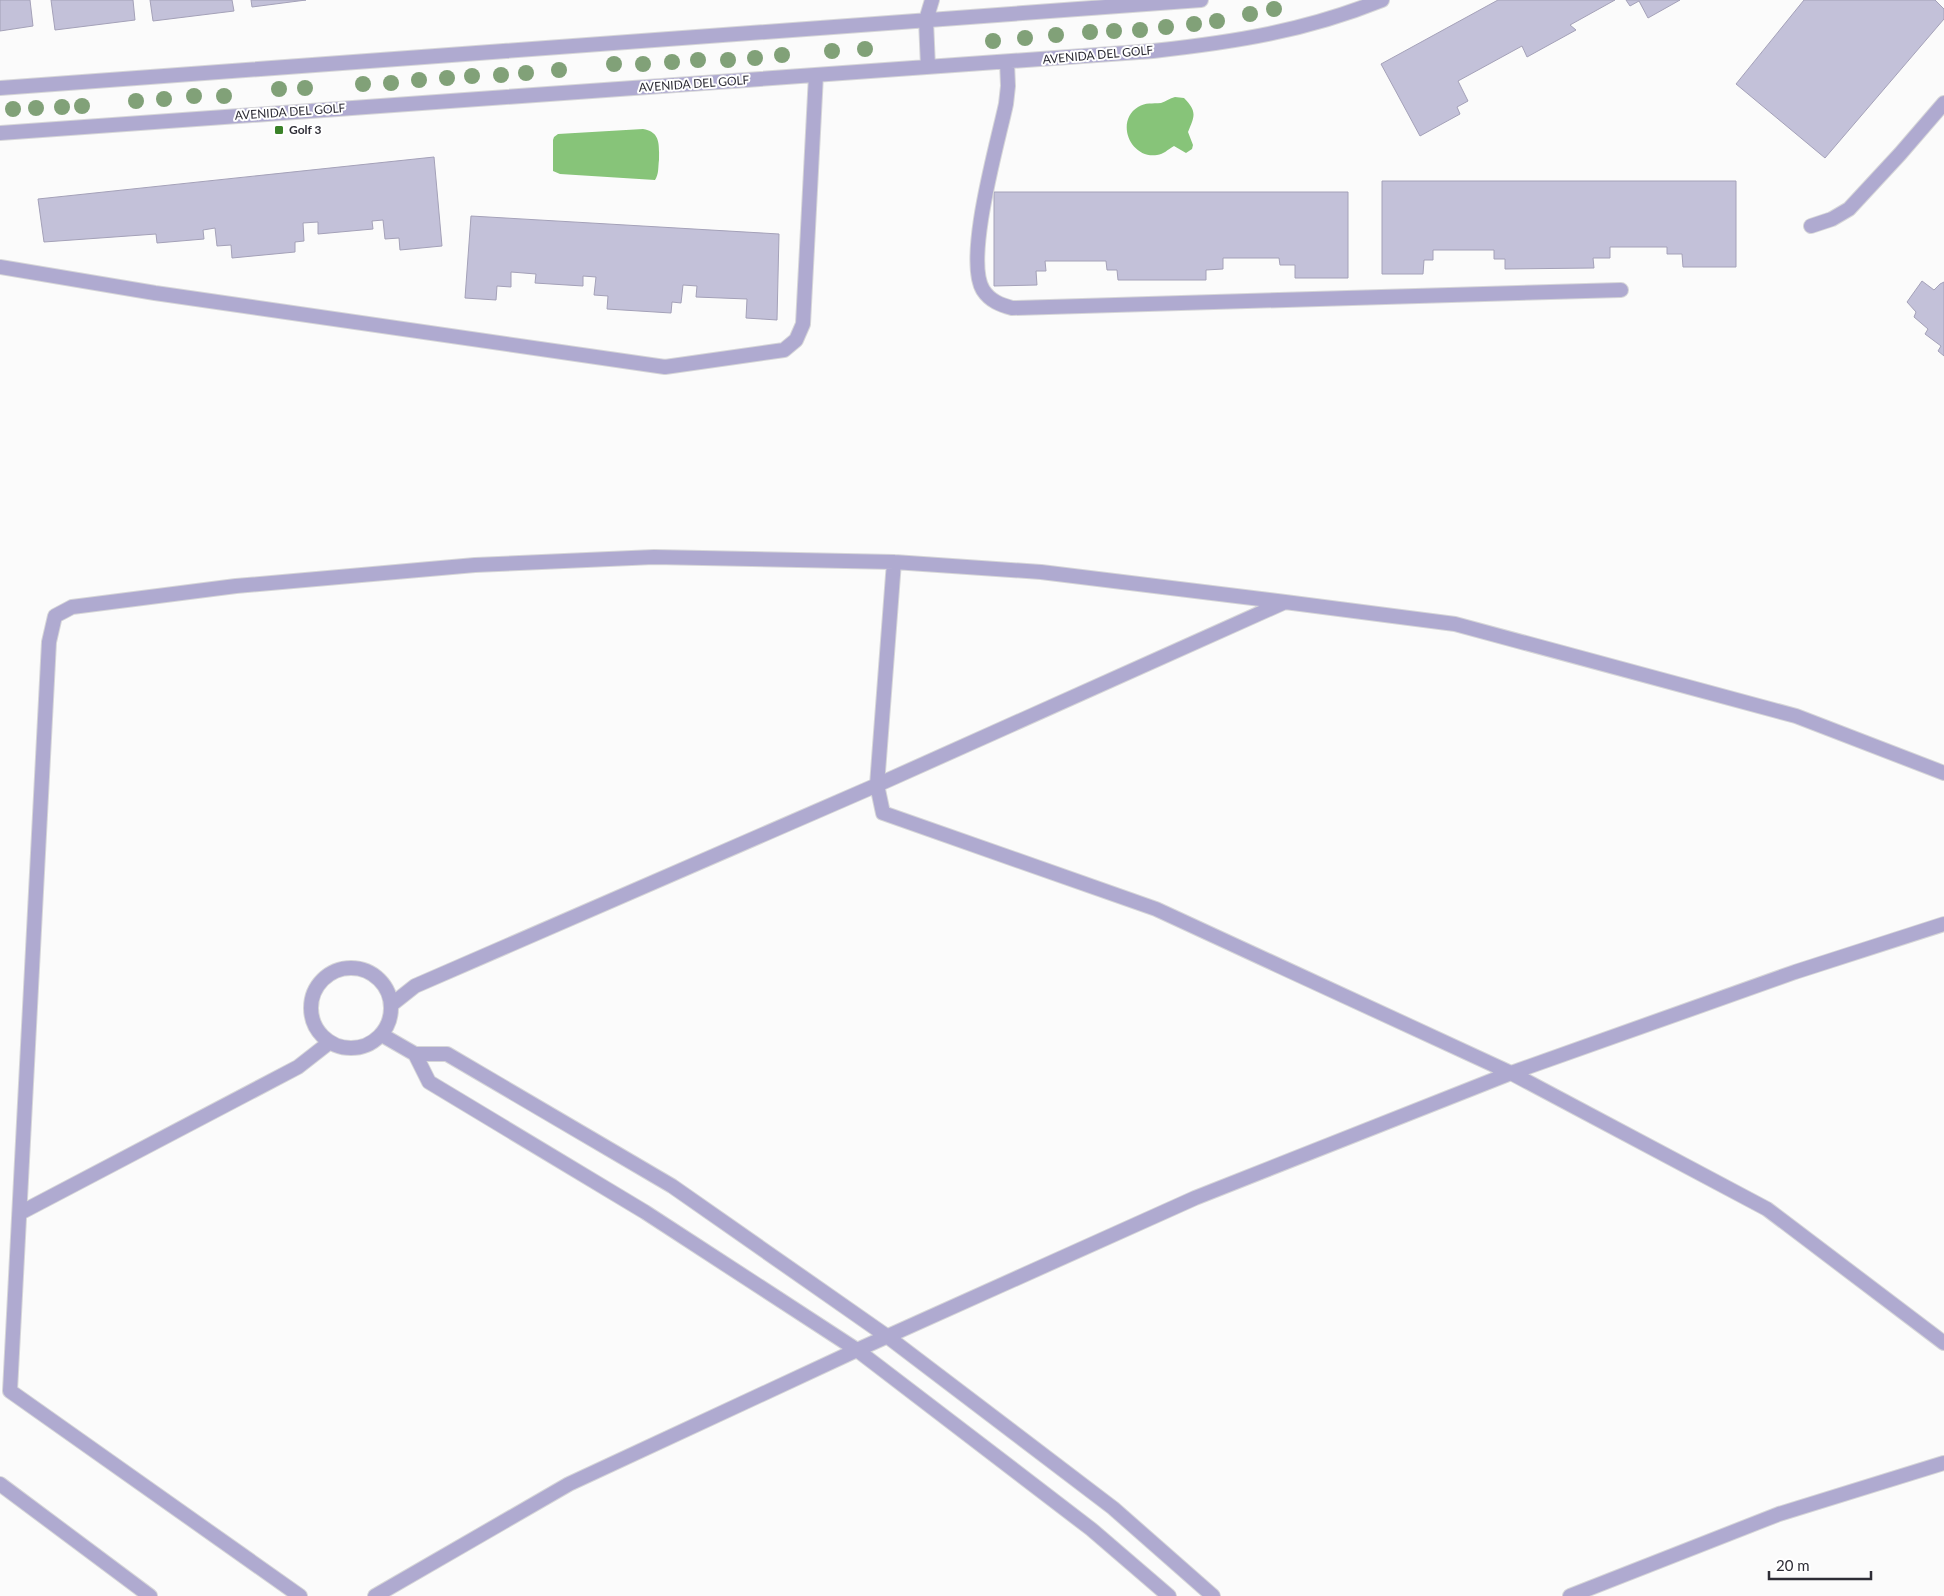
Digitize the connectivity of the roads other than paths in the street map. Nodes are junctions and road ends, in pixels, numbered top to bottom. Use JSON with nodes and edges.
{"nodes":[{"id":1,"x":932,"y":0,"type":"edge"},
{"id":2,"x":1201,"y":0,"type":"edge"},
{"id":3,"x":1382,"y":0,"type":"edge"},
{"id":4,"x":926,"y":20,"type":"junction"},
{"id":5,"x":1007,"y":62,"type":"junction"},
{"id":6,"x":928,"y":67,"type":"junction"},
{"id":7,"x":816,"y":75,"type":"junction"},
{"id":8,"x":0,"y":88,"type":"edge"},
{"id":9,"x":1944,"y":103,"type":"edge"},
{"id":10,"x":0,"y":133,"type":"edge"},
{"id":11,"x":1811,"y":226,"type":"dead end"},
{"id":12,"x":0,"y":267,"type":"edge"},
{"id":13,"x":1621,"y":290,"type":"dead end"},
{"id":14,"x":894,"y":562,"type":"junction"},
{"id":15,"x":1286,"y":602,"type":"junction"},
{"id":16,"x":1944,"y":774,"type":"edge"},
{"id":17,"x":877,"y":785,"type":"junction"},
{"id":18,"x":1944,"y":924,"type":"edge"},
{"id":19,"x":391,"y":1005,"type":"junction"},
{"id":20,"x":382,"y":1034,"type":"junction"},
{"id":21,"x":330,"y":1042,"type":"junction"},
{"id":22,"x":414,"y":1054,"type":"junction"},
{"id":23,"x":1511,"y":1073,"type":"junction"},
{"id":24,"x":20,"y":1213,"type":"junction"},
{"id":25,"x":888,"y":1337,"type":"junction"},
{"id":26,"x":1944,"y":1342,"type":"edge"},
{"id":27,"x":857,"y":1350,"type":"junction"},
{"id":28,"x":1944,"y":1462,"type":"edge"},
{"id":29,"x":0,"y":1484,"type":"edge"},
{"id":30,"x":150,"y":1596,"type":"edge"},
{"id":31,"x":300,"y":1596,"type":"edge"},
{"id":32,"x":375,"y":1596,"type":"edge"},
{"id":33,"x":1169,"y":1596,"type":"edge"},
{"id":34,"x":1213,"y":1596,"type":"edge"},
{"id":35,"x":1570,"y":1596,"type":"edge"}],
"edges":[{"from":1,"to":4,"type":"street"},
{"from":2,"to":4,"type":"street"},
{"from":3,"to":5,"type":"street","name":"AVENIDA DEL GOLF"},
{"from":4,"to":6,"type":"street"},
{"from":4,"to":8,"type":"street"},
{"from":5,"to":6,"type":"street","name":"AVENIDA DEL GOLF"},
{"from":5,"to":13,"type":"street"},
{"from":6,"to":7,"type":"street","name":"AVENIDA DEL GOLF"},
{"from":7,"to":10,"type":"street","name":"AVENIDA DEL GOLF"},
{"from":7,"to":12,"type":"street"},
{"from":9,"to":11,"type":"street"},
{"from":14,"to":15,"type":"street"},
{"from":14,"to":17,"type":"street"},
{"from":14,"to":24,"type":"street"},
{"from":15,"to":16,"type":"street"},
{"from":15,"to":17,"type":"street"},
{"from":17,"to":19,"type":"street"},
{"from":17,"to":23,"type":"street"},
{"from":18,"to":23,"type":"street"},
{"from":19,"to":20,"type":"street"},
{"from":19,"to":21,"type":"street"},
{"from":20,"to":21,"type":"street"},
{"from":20,"to":22,"type":"street"},
{"from":21,"to":24,"type":"street"},
{"from":22,"to":25,"type":"street"},
{"from":22,"to":27,"type":"street"},
{"from":23,"to":25,"type":"street"},
{"from":23,"to":26,"type":"street"},
{"from":24,"to":31,"type":"street"},
{"from":25,"to":27,"type":"street"},
{"from":25,"to":34,"type":"street"},
{"from":27,"to":32,"type":"street"},
{"from":27,"to":33,"type":"street"},
{"from":28,"to":35,"type":"street"},
{"from":29,"to":30,"type":"street"}]}
